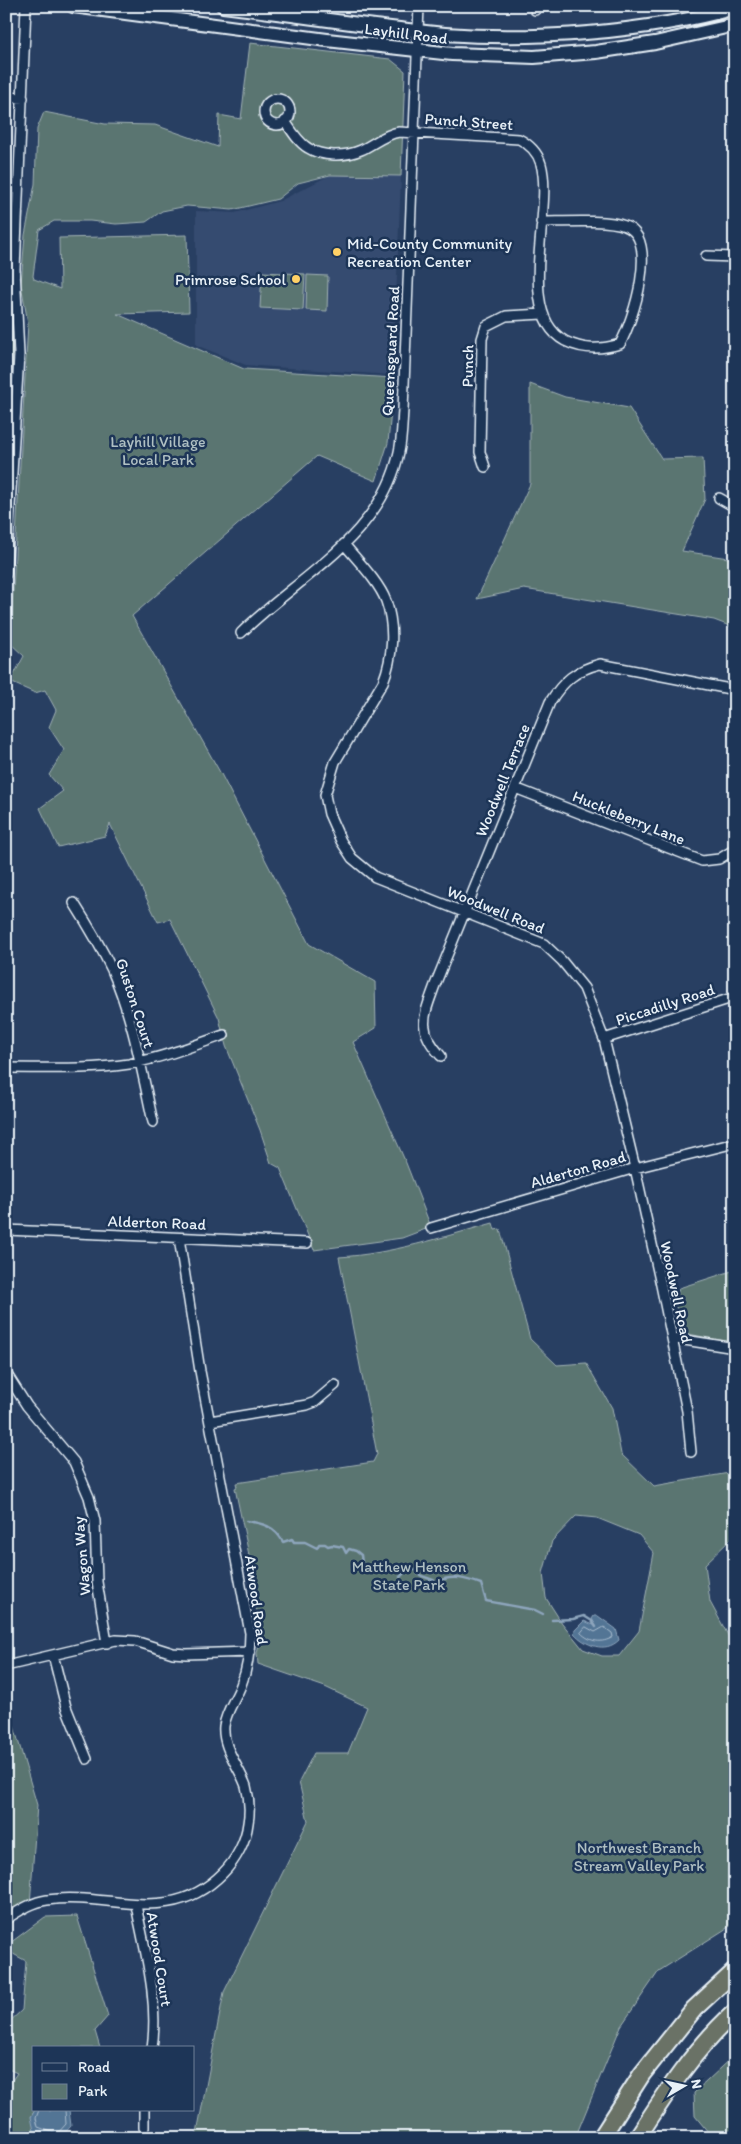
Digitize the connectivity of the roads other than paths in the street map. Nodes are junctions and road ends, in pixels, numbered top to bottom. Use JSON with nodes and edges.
{"nodes":[{"id":1,"x":26,"y":6,"type":"edge"},
{"id":2,"x":73,"y":6,"type":"edge"},
{"id":3,"x":223,"y":6,"type":"edge"},
{"id":4,"x":419,"y":6,"type":"edge"},
{"id":5,"x":735,"y":8,"type":"edge"},
{"id":6,"x":107,"y":9,"type":"edge"},
{"id":7,"x":122,"y":10,"type":"edge"},
{"id":8,"x":735,"y":25,"type":"edge"},
{"id":9,"x":418,"y":31,"type":"junction"},
{"id":10,"x":417,"y":49,"type":"junction"},
{"id":11,"x":6,"y":97,"type":"edge"},
{"id":12,"x":22,"y":98,"type":"junction"},
{"id":13,"x":285,"y":122,"type":"dead end"},
{"id":14,"x":415,"y":132,"type":"junction"},
{"id":15,"x":541,"y":222,"type":"junction"},
{"id":16,"x":706,"y":256,"type":"dead end"},
{"id":17,"x":735,"y":257,"type":"edge"},
{"id":18,"x":543,"y":314,"type":"junction"},
{"id":19,"x":485,"y":466,"type":"dead end"},
{"id":20,"x":719,"y":498,"type":"dead end"},
{"id":21,"x":735,"y":507,"type":"edge"},
{"id":22,"x":344,"y":544,"type":"junction"},
{"id":23,"x":6,"y":574,"type":"edge"},
{"id":24,"x":241,"y":633,"type":"dead end"},
{"id":25,"x":735,"y":690,"type":"edge"},
{"id":26,"x":514,"y":788,"type":"junction"},
{"id":27,"x":732,"y":851,"type":"dead end"},
{"id":28,"x":74,"y":903,"type":"dead end"},
{"id":29,"x":465,"y":913,"type":"junction"},
{"id":30,"x":735,"y":997,"type":"edge"},
{"id":31,"x":224,"y":1035,"type":"dead end"},
{"id":32,"x":604,"y":1039,"type":"junction"},
{"id":33,"x":441,"y":1056,"type":"dead end"},
{"id":34,"x":139,"y":1061,"type":"junction"},
{"id":35,"x":6,"y":1068,"type":"edge"},
{"id":36,"x":154,"y":1122,"type":"dead end"},
{"id":37,"x":735,"y":1143,"type":"edge"},
{"id":38,"x":635,"y":1168,"type":"junction"},
{"id":39,"x":432,"y":1228,"type":"dead end"},
{"id":40,"x":6,"y":1230,"type":"edge"},
{"id":41,"x":179,"y":1238,"type":"junction"},
{"id":42,"x":306,"y":1243,"type":"dead end"},
{"id":43,"x":672,"y":1338,"type":"junction"},
{"id":44,"x":735,"y":1348,"type":"edge"},
{"id":45,"x":6,"y":1373,"type":"edge"},
{"id":46,"x":335,"y":1385,"type":"dead end"},
{"id":47,"x":210,"y":1421,"type":"junction"},
{"id":48,"x":691,"y":1452,"type":"dead end"},
{"id":49,"x":107,"y":1643,"type":"junction"},
{"id":50,"x":250,"y":1652,"type":"junction"},
{"id":51,"x":53,"y":1656,"type":"junction"},
{"id":52,"x":6,"y":1666,"type":"edge"},
{"id":53,"x":87,"y":1759,"type":"dead end"},
{"id":54,"x":136,"y":1905,"type":"junction"},
{"id":55,"x":6,"y":1919,"type":"edge"},
{"id":56,"x":735,"y":1971,"type":"edge"},
{"id":57,"x":735,"y":2012,"type":"edge"},
{"id":58,"x":152,"y":2046,"type":"edge"},
{"id":59,"x":144,"y":2112,"type":"edge"},
{"id":60,"x":144,"y":2128,"type":"dead end"},
{"id":61,"x":601,"y":2138,"type":"edge"},
{"id":62,"x":637,"y":2138,"type":"edge"}],
"edges":[{"from":1,"to":12,"type":"street"},
{"from":2,"to":6,"type":"main road","name":"Layhill Road"},
{"from":3,"to":9,"type":"main road","name":"Layhill Road"},
{"from":4,"to":9,"type":"street","name":"Queensguard Road"},
{"from":5,"to":9,"type":"main road","name":"Layhill Road"},
{"from":6,"to":7,"type":"main road","name":"Layhill Road"},
{"from":7,"to":10,"type":"main road","name":"Layhill Road"},
{"from":8,"to":10,"type":"main road","name":"Layhill Road"},
{"from":9,"to":10,"type":"street","name":"Queensguard Road"},
{"from":10,"to":14,"type":"street","name":"Queensguard Road"},
{"from":11,"to":12,"type":"street"},
{"from":12,"to":23,"type":"street"},
{"from":13,"to":14,"type":"street"},
{"from":14,"to":15,"type":"street","name":"Punch Street"},
{"from":14,"to":22,"type":"street","name":"Queensguard Road"},
{"from":15,"to":18,"type":"street","name":"Punch Street"},
{"from":15,"to":18,"type":"street","name":"Punch Street"},
{"from":16,"to":17,"type":"street"},
{"from":18,"to":19,"type":"street","name":"Punch"},
{"from":20,"to":21,"type":"street"},
{"from":22,"to":24,"type":"street","name":"Queensguard Road"},
{"from":22,"to":29,"type":"street","name":"Woodwell Road"},
{"from":25,"to":26,"type":"street","name":"Woodwell Terrace"},
{"from":26,"to":27,"type":"street","name":"Huckleberry Lane"},
{"from":26,"to":29,"type":"street","name":"Woodwell Terrace"},
{"from":28,"to":34,"type":"street","name":"Guston Court"},
{"from":29,"to":32,"type":"street","name":"Woodwell Road"},
{"from":29,"to":33,"type":"street","name":"Woodwell Terrace"},
{"from":30,"to":32,"type":"street","name":"Piccadilly Road"},
{"from":31,"to":34,"type":"street"},
{"from":32,"to":38,"type":"street","name":"Woodwell Road"},
{"from":34,"to":35,"type":"street"},
{"from":34,"to":36,"type":"street","name":"Guston Court"},
{"from":37,"to":38,"type":"street","name":"Alderton Road"},
{"from":38,"to":39,"type":"street","name":"Alderton Road"},
{"from":38,"to":43,"type":"street","name":"Woodwell Road"},
{"from":40,"to":41,"type":"street","name":"Alderton Road"},
{"from":41,"to":42,"type":"street","name":"Alderton Road"},
{"from":41,"to":47,"type":"street","name":"Atwood Road"},
{"from":43,"to":44,"type":"street"},
{"from":43,"to":48,"type":"street","name":"Woodwell Road"},
{"from":45,"to":49,"type":"street","name":"Wagon Way"},
{"from":46,"to":47,"type":"street"},
{"from":47,"to":50,"type":"street","name":"Atwood Road"},
{"from":49,"to":50,"type":"street"},
{"from":49,"to":51,"type":"street"},
{"from":50,"to":54,"type":"street","name":"Atwood Road"},
{"from":51,"to":52,"type":"street"},
{"from":51,"to":53,"type":"street"},
{"from":54,"to":55,"type":"street","name":"Atwood Road"},
{"from":54,"to":58,"type":"street","name":"Atwood Court"},
{"from":56,"to":61,"type":"highway"},
{"from":57,"to":62,"type":"highway"},
{"from":59,"to":60,"type":"street"}]}
